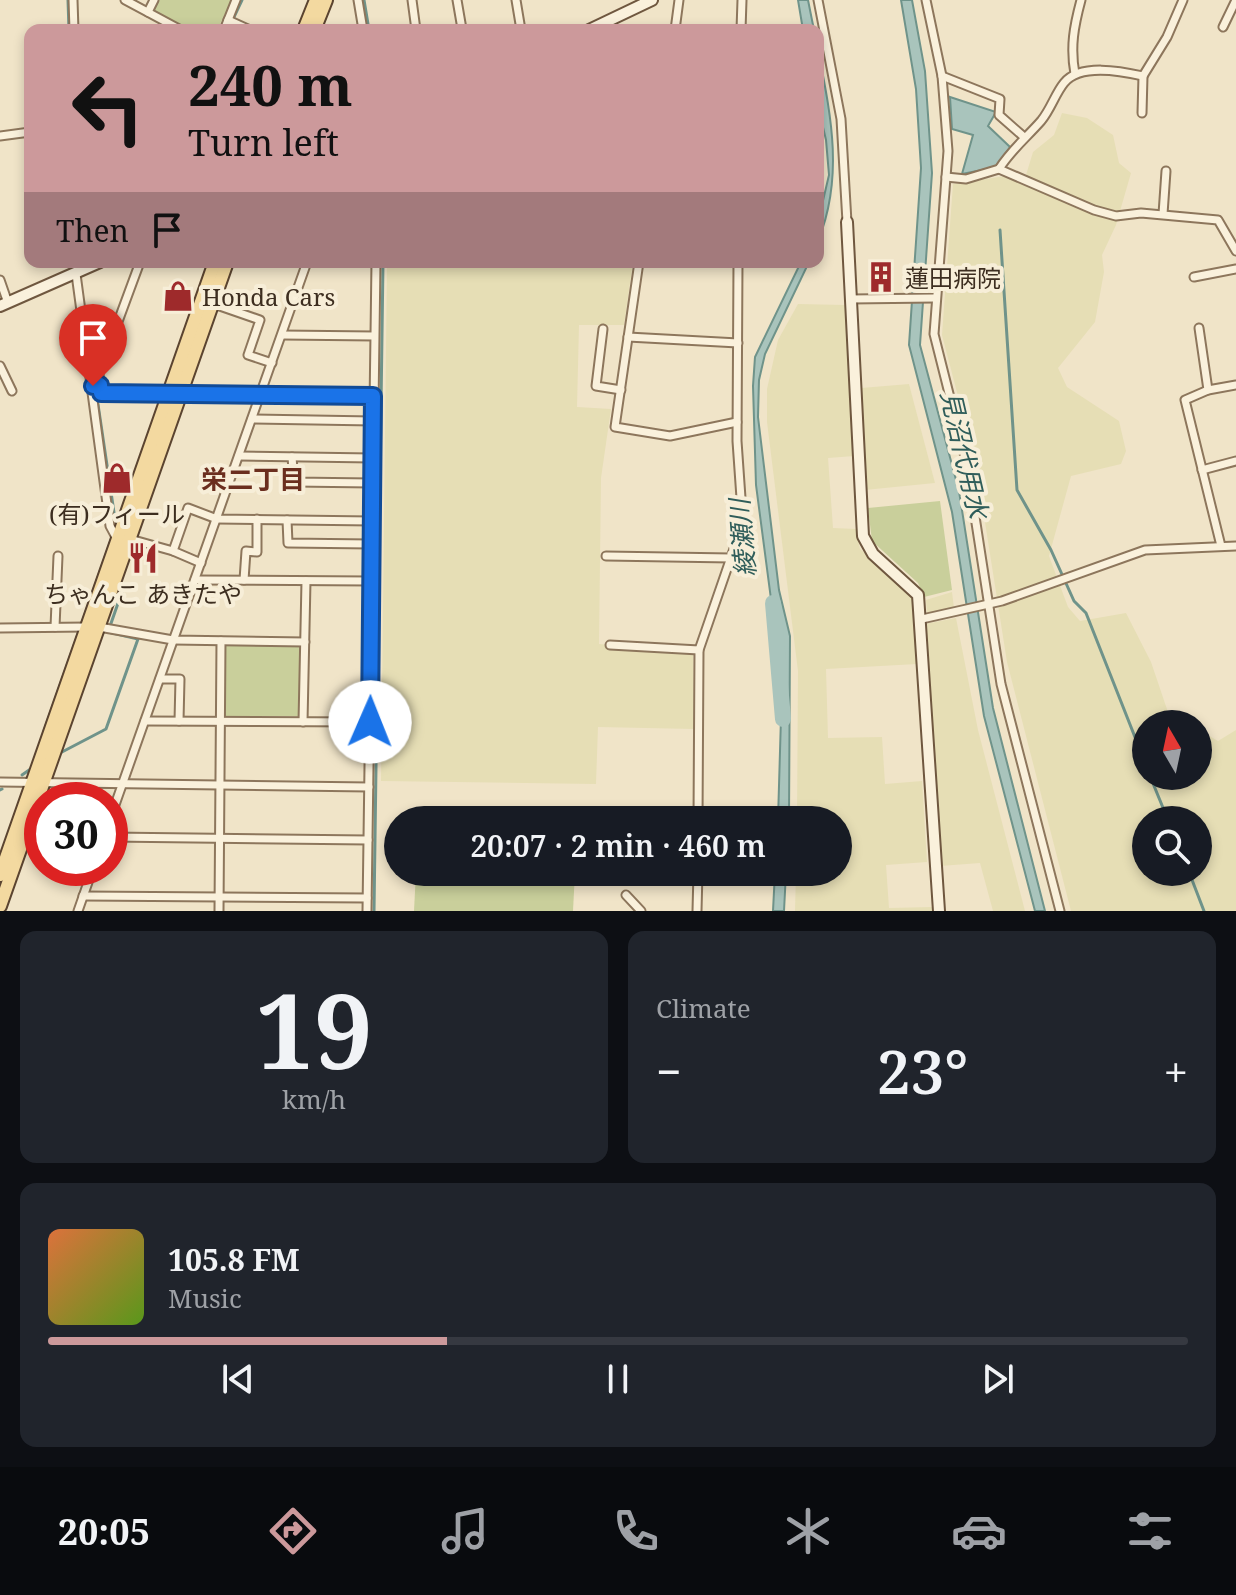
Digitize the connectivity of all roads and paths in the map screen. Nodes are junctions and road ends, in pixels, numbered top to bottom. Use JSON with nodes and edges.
{"nodes":[{"id":1,"x":73,"y":0,"type":"edge"},
{"id":2,"x":125,"y":0,"type":"edge"},
{"id":3,"x":154,"y":0,"type":"edge"},
{"id":4,"x":236,"y":0,"type":"edge"},
{"id":5,"x":316,"y":0,"type":"edge"},
{"id":6,"x":326,"y":0,"type":"edge"},
{"id":7,"x":358,"y":0,"type":"edge"},
{"id":8,"x":412,"y":0,"type":"edge"},
{"id":9,"x":457,"y":0,"type":"edge"},
{"id":10,"x":516,"y":0,"type":"edge"},
{"id":11,"x":652,"y":0,"type":"edge"},
{"id":12,"x":679,"y":0,"type":"edge"},
{"id":13,"x":742,"y":0,"type":"edge"},
{"id":14,"x":818,"y":0,"type":"edge"},
{"id":15,"x":926,"y":0,"type":"edge"},
{"id":16,"x":1081,"y":0,"type":"edge"},
{"id":17,"x":1183,"y":0,"type":"edge"},
{"id":18,"x":1236,"y":0,"type":"edge"},
{"id":19,"x":637,"y":3,"type":"edge"},
{"id":20,"x":148,"y":12,"type":"junction"},
{"id":21,"x":228,"y":20,"type":"junction"},
{"id":22,"x":74,"y":24,"type":"edge"},
{"id":23,"x":170,"y":24,"type":"edge"},
{"id":24,"x":226,"y":24,"type":"edge"},
{"id":25,"x":237,"y":24,"type":"edge"},
{"id":26,"x":306,"y":24,"type":"edge"},
{"id":27,"x":316,"y":24,"type":"edge"},
{"id":28,"x":362,"y":24,"type":"edge"},
{"id":29,"x":415,"y":24,"type":"edge"},
{"id":30,"x":461,"y":24,"type":"edge"},
{"id":31,"x":520,"y":24,"type":"edge"},
{"id":32,"x":600,"y":24,"type":"edge"},
{"id":33,"x":676,"y":24,"type":"edge"},
{"id":34,"x":741,"y":24,"type":"edge"},
{"id":35,"x":823,"y":24,"type":"edge"},
{"id":36,"x":1223,"y":27,"type":"dead end"},
{"id":37,"x":824,"y":31,"type":"edge"},
{"id":38,"x":1075,"y":74,"type":"junction"},
{"id":39,"x":942,"y":76,"type":"junction"},
{"id":40,"x":1143,"y":76,"type":"junction"},
{"id":41,"x":1142,"y":113,"type":"dead end"},
{"id":42,"x":24,"y":133,"type":"edge"},
{"id":43,"x":0,"y":136,"type":"edge"},
{"id":44,"x":1024,"y":137,"type":"junction"},
{"id":45,"x":999,"y":169,"type":"junction"},
{"id":46,"x":1166,"y":171,"type":"dead end"},
{"id":47,"x":946,"y":177,"type":"junction"},
{"id":48,"x":1163,"y":214,"type":"junction"},
{"id":49,"x":847,"y":222,"type":"joint"},
{"id":50,"x":1236,"y":251,"type":"edge"},
{"id":51,"x":138,"y":268,"type":"edge"},
{"id":52,"x":214,"y":268,"type":"edge"},
{"id":53,"x":224,"y":268,"type":"edge"},
{"id":54,"x":305,"y":268,"type":"edge"},
{"id":55,"x":376,"y":268,"type":"edge"},
{"id":56,"x":638,"y":268,"type":"edge"},
{"id":57,"x":738,"y":268,"type":"edge"},
{"id":58,"x":81,"y":269,"type":"edge"},
{"id":59,"x":1236,"y":269,"type":"edge"},
{"id":60,"x":1194,"y":277,"type":"dead end"},
{"id":61,"x":0,"y":280,"type":"edge"},
{"id":62,"x":935,"y":298,"type":"junction"},
{"id":63,"x":850,"y":299,"type":"junction"},
{"id":64,"x":208,"y":301,"type":"junction"},
{"id":65,"x":4,"y":304,"type":"edge"},
{"id":66,"x":1199,"y":328,"type":"dead end"},
{"id":67,"x":603,"y":329,"type":"dead end"},
{"id":68,"x":282,"y":335,"type":"junction"},
{"id":69,"x":374,"y":336,"type":"junction"},
{"id":70,"x":628,"y":337,"type":"junction"},
{"id":71,"x":738,"y":343,"type":"junction"},
{"id":72,"x":272,"y":363,"type":"junction"},
{"id":73,"x":0,"y":366,"type":"edge"},
{"id":74,"x":96,"y":385,"type":"junction"},
{"id":75,"x":1236,"y":385,"type":"edge"},
{"id":76,"x":621,"y":390,"type":"junction"},
{"id":77,"x":1208,"y":390,"type":"junction"},
{"id":78,"x":12,"y":391,"type":"dead end"},
{"id":79,"x":173,"y":395,"type":"junction"},
{"id":80,"x":260,"y":396,"type":"junction"},
{"id":81,"x":373,"y":396,"type":"junction"},
{"id":82,"x":252,"y":419,"type":"junction"},
{"id":83,"x":373,"y":421,"type":"junction"},
{"id":84,"x":737,"y":422,"type":"junction"},
{"id":85,"x":239,"y":456,"type":"junction"},
{"id":86,"x":292,"y":457,"type":"junction"},
{"id":87,"x":372,"y":458,"type":"junction"},
{"id":88,"x":1236,"y":461,"type":"edge"},
{"id":89,"x":1202,"y":470,"type":"junction"},
{"id":90,"x":372,"y":483,"type":"junction"},
{"id":91,"x":217,"y":519,"type":"junction"},
{"id":92,"x":257,"y":519,"type":"junction"},
{"id":93,"x":287,"y":520,"type":"junction"},
{"id":94,"x":372,"y":521,"type":"junction"},
{"id":95,"x":124,"y":540,"type":"junction"},
{"id":96,"x":371,"y":544,"type":"junction"},
{"id":97,"x":1221,"y":546,"type":"junction"},
{"id":98,"x":1236,"y":546,"type":"edge"},
{"id":99,"x":173,"y":551,"type":"junction"},
{"id":100,"x":58,"y":556,"type":"dead end"},
{"id":101,"x":606,"y":556,"type":"dead end"},
{"id":102,"x":731,"y":558,"type":"junction"},
{"id":103,"x":201,"y":563,"type":"junction"},
{"id":104,"x":195,"y":580,"type":"junction"},
{"id":105,"x":244,"y":580,"type":"junction"},
{"id":106,"x":306,"y":581,"type":"junction"},
{"id":107,"x":371,"y":581,"type":"junction"},
{"id":108,"x":990,"y":604,"type":"junction"},
{"id":109,"x":922,"y":619,"type":"junction"},
{"id":110,"x":55,"y":627,"type":"junction"},
{"id":111,"x":0,"y":628,"type":"edge"},
{"id":112,"x":101,"y":628,"type":"junction"},
{"id":113,"x":173,"y":640,"type":"junction"},
{"id":114,"x":221,"y":641,"type":"junction"},
{"id":115,"x":305,"y":642,"type":"junction"},
{"id":116,"x":610,"y":645,"type":"dead end"},
{"id":117,"x":699,"y":650,"type":"junction"},
{"id":118,"x":160,"y":679,"type":"junction"},
{"id":119,"x":145,"y":721,"type":"junction"},
{"id":120,"x":179,"y":721,"type":"junction"},
{"id":121,"x":220,"y":721,"type":"junction"},
{"id":122,"x":303,"y":722,"type":"junction"},
{"id":123,"x":370,"y":722,"type":"junction"},
{"id":124,"x":123,"y":781,"type":"junction"},
{"id":125,"x":0,"y":782,"type":"edge"},
{"id":126,"x":37,"y":782,"type":"edge"},
{"id":127,"x":80,"y":782,"type":"edge"},
{"id":128,"x":24,"y":783,"type":"edge"},
{"id":129,"x":220,"y":783,"type":"junction"},
{"id":130,"x":369,"y":787,"type":"junction"},
{"id":131,"x":698,"y":806,"type":"edge"},
{"id":132,"x":24,"y":815,"type":"edge"},
{"id":133,"x":24,"y":826,"type":"edge"},
{"id":134,"x":128,"y":837,"type":"edge"},
{"id":135,"x":219,"y":838,"type":"junction"},
{"id":136,"x":368,"y":840,"type":"junction"},
{"id":137,"x":0,"y":875,"type":"edge"},
{"id":138,"x":87,"y":886,"type":"edge"},
{"id":139,"x":698,"y":886,"type":"edge"},
{"id":140,"x":626,"y":895,"type":"dead end"},
{"id":141,"x":83,"y":896,"type":"junction"},
{"id":142,"x":219,"y":897,"type":"junction"},
{"id":143,"x":367,"y":898,"type":"junction"},
{"id":144,"x":0,"y":906,"type":"edge"},
{"id":145,"x":78,"y":911,"type":"edge"},
{"id":146,"x":219,"y":911,"type":"edge"},
{"id":147,"x":367,"y":911,"type":"edge"},
{"id":148,"x":641,"y":911,"type":"edge"},
{"id":149,"x":697,"y":911,"type":"edge"},
{"id":150,"x":939,"y":911,"type":"edge"},
{"id":151,"x":1060,"y":911,"type":"edge"}],
"edges":[{"from":1,"to":22,"type":"street"},
{"from":2,"to":20,"type":"street"},
{"from":3,"to":20,"type":"street"},
{"from":4,"to":21,"type":"street"},
{"from":5,"to":26,"type":"main road"},
{"from":6,"to":27,"type":"main road"},
{"from":7,"to":28,"type":"street"},
{"from":8,"to":29,"type":"street"},
{"from":9,"to":30,"type":"street"},
{"from":10,"to":31,"type":"street"},
{"from":11,"to":19,"type":"street"},
{"from":12,"to":33,"type":"street"},
{"from":13,"to":34,"type":"street"},
{"from":14,"to":35,"type":"street"},
{"from":15,"to":39,"type":"street"},
{"from":16,"to":38,"type":"street"},
{"from":17,"to":40,"type":"street"},
{"from":18,"to":36,"type":"street"},
{"from":19,"to":32,"type":"street"},
{"from":20,"to":23,"type":"street"},
{"from":21,"to":24,"type":"street"},
{"from":21,"to":25,"type":"street"},
{"from":37,"to":49,"type":"street"},
{"from":38,"to":40,"type":"street"},
{"from":38,"to":44,"type":"street"},
{"from":39,"to":44,"type":"street"},
{"from":39,"to":47,"type":"street"},
{"from":40,"to":41,"type":"street"},
{"from":42,"to":43,"type":"street"},
{"from":44,"to":45,"type":"street"},
{"from":45,"to":47,"type":"street"},
{"from":45,"to":48,"type":"street"},
{"from":46,"to":48,"type":"street"},
{"from":47,"to":62,"type":"street"},
{"from":48,"to":50,"type":"street"},
{"from":49,"to":63,"type":"street"},
{"from":51,"to":74,"type":"street"},
{"from":52,"to":64,"type":"main road"},
{"from":53,"to":64,"type":"main road"},
{"from":54,"to":68,"type":"street"},
{"from":55,"to":69,"type":"street"},
{"from":56,"to":70,"type":"street"},
{"from":57,"to":71,"type":"street"},
{"from":58,"to":65,"type":"street"},
{"from":58,"to":74,"type":"street"},
{"from":59,"to":60,"type":"street"},
{"from":61,"to":65,"type":"street"},
{"from":62,"to":63,"type":"street"},
{"from":62,"to":108,"type":"street"},
{"from":63,"to":109,"type":"street"},
{"from":64,"to":72,"type":"street"},
{"from":64,"to":79,"type":"main road"},
{"from":66,"to":77,"type":"street"},
{"from":67,"to":76,"type":"street"},
{"from":68,"to":69,"type":"street"},
{"from":68,"to":72,"type":"street"},
{"from":69,"to":81,"type":"street"},
{"from":70,"to":71,"type":"street"},
{"from":70,"to":76,"type":"street"},
{"from":71,"to":84,"type":"street"},
{"from":72,"to":80,"type":"street"},
{"from":73,"to":78,"type":"street"},
{"from":74,"to":79,"type":"street"},
{"from":74,"to":95,"type":"street"},
{"from":75,"to":77,"type":"street"},
{"from":76,"to":84,"type":"street"},
{"from":77,"to":89,"type":"street"},
{"from":79,"to":80,"type":"street"},
{"from":79,"to":95,"type":"main road"},
{"from":80,"to":81,"type":"street"},
{"from":80,"to":82,"type":"street"},
{"from":81,"to":83,"type":"street"},
{"from":82,"to":83,"type":"street"},
{"from":82,"to":85,"type":"street"},
{"from":83,"to":87,"type":"street"},
{"from":84,"to":102,"type":"street"},
{"from":85,"to":86,"type":"street"},
{"from":85,"to":91,"type":"street"},
{"from":86,"to":87,"type":"street"},
{"from":86,"to":90,"type":"street"},
{"from":87,"to":90,"type":"street"},
{"from":88,"to":89,"type":"street"},
{"from":89,"to":97,"type":"street"},
{"from":90,"to":94,"type":"street"},
{"from":91,"to":92,"type":"street"},
{"from":91,"to":99,"type":"street"},
{"from":91,"to":103,"type":"street"},
{"from":92,"to":93,"type":"street"},
{"from":92,"to":105,"type":"street"},
{"from":93,"to":94,"type":"street"},
{"from":93,"to":96,"type":"street"},
{"from":94,"to":96,"type":"street"},
{"from":95,"to":99,"type":"street"},
{"from":95,"to":112,"type":"main road"},
{"from":96,"to":107,"type":"street"},
{"from":97,"to":98,"type":"street"},
{"from":97,"to":108,"type":"street"},
{"from":99,"to":103,"type":"street"},
{"from":100,"to":110,"type":"street"},
{"from":101,"to":102,"type":"street"},
{"from":102,"to":117,"type":"street"},
{"from":103,"to":104,"type":"street"},
{"from":104,"to":105,"type":"street"},
{"from":104,"to":113,"type":"street"},
{"from":105,"to":106,"type":"street"},
{"from":106,"to":107,"type":"street"},
{"from":106,"to":115,"type":"street"},
{"from":107,"to":123,"type":"street"},
{"from":108,"to":109,"type":"street"},
{"from":108,"to":151,"type":"street"},
{"from":109,"to":150,"type":"street"},
{"from":110,"to":111,"type":"street"},
{"from":110,"to":112,"type":"street"},
{"from":112,"to":113,"type":"street"},
{"from":112,"to":126,"type":"main road"},
{"from":113,"to":114,"type":"street"},
{"from":113,"to":118,"type":"street"},
{"from":114,"to":115,"type":"street"},
{"from":114,"to":121,"type":"street"},
{"from":115,"to":122,"type":"street"},
{"from":116,"to":117,"type":"street"},
{"from":117,"to":131,"type":"street"},
{"from":118,"to":119,"type":"street"},
{"from":118,"to":120,"type":"street"},
{"from":119,"to":120,"type":"street"},
{"from":119,"to":124,"type":"street"},
{"from":120,"to":121,"type":"street"},
{"from":121,"to":122,"type":"street"},
{"from":121,"to":129,"type":"street"},
{"from":122,"to":123,"type":"street"},
{"from":123,"to":130,"type":"street"},
{"from":124,"to":127,"type":"street"},
{"from":124,"to":129,"type":"street"},
{"from":125,"to":128,"type":"street"},
{"from":129,"to":130,"type":"street"},
{"from":129,"to":135,"type":"street"},
{"from":130,"to":136,"type":"street"},
{"from":132,"to":137,"type":"main road"},
{"from":133,"to":144,"type":"main road"},
{"from":134,"to":135,"type":"street"},
{"from":135,"to":136,"type":"street"},
{"from":135,"to":142,"type":"street"},
{"from":136,"to":143,"type":"street"},
{"from":138,"to":141,"type":"street"},
{"from":139,"to":149,"type":"street"},
{"from":140,"to":148,"type":"street"},
{"from":141,"to":142,"type":"street"},
{"from":141,"to":145,"type":"street"},
{"from":142,"to":143,"type":"street"},
{"from":142,"to":146,"type":"street"},
{"from":143,"to":147,"type":"street"}]}
